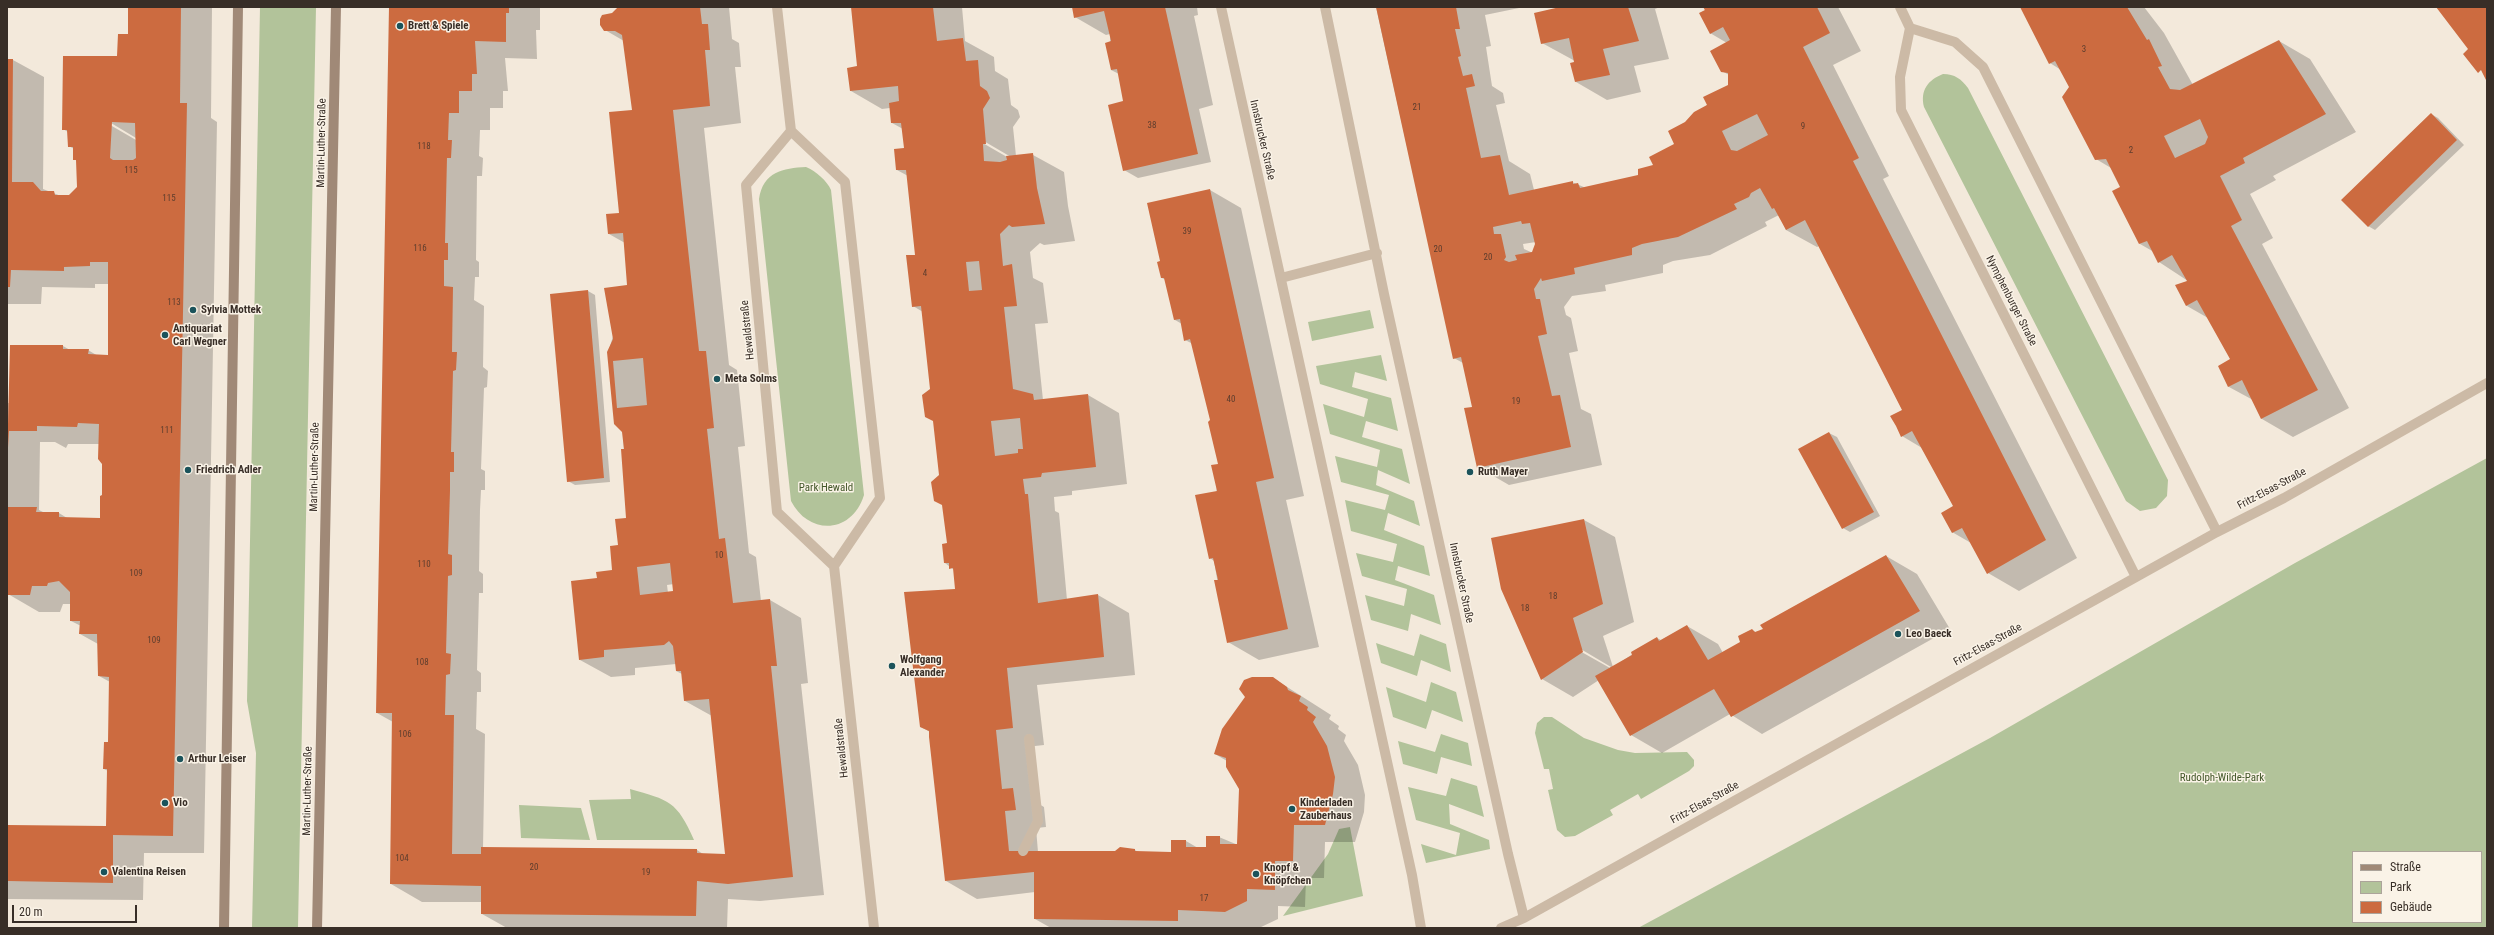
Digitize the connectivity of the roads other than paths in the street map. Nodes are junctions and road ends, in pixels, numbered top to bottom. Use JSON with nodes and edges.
{"nodes":[{"id":1,"x":238,"y":7,"type":"edge"},
{"id":2,"x":336,"y":7,"type":"edge"},
{"id":3,"x":777,"y":7,"type":"edge"},
{"id":4,"x":1221,"y":7,"type":"edge"},
{"id":5,"x":1325,"y":7,"type":"edge"},
{"id":6,"x":1900,"y":7,"type":"edge"},
{"id":7,"x":1910,"y":28,"type":"junction"},
{"id":8,"x":791,"y":131,"type":"junction"},
{"id":9,"x":1377,"y":253,"type":"junction"},
{"id":10,"x":1281,"y":278,"type":"junction"},
{"id":11,"x":2487,"y":383,"type":"edge"},
{"id":12,"x":2217,"y":532,"type":"junction"},
{"id":13,"x":834,"y":566,"type":"junction"},
{"id":14,"x":2136,"y":577,"type":"junction"},
{"id":15,"x":1029,"y":739,"type":"dead end"},
{"id":16,"x":1023,"y":851,"type":"dead end"},
{"id":17,"x":1524,"y":918,"type":"junction"},
{"id":18,"x":224,"y":928,"type":"edge"},
{"id":19,"x":317,"y":928,"type":"edge"},
{"id":20,"x":874,"y":928,"type":"edge"},
{"id":21,"x":1421,"y":928,"type":"edge"},
{"id":22,"x":1501,"y":928,"type":"edge"}],
"edges":[{"from":1,"to":18,"type":"street"},
{"from":2,"to":19,"type":"street","name":"Martin-Luther-Straße"},
{"from":3,"to":8,"type":"street"},
{"from":4,"to":10,"type":"street","name":"Innsbrucker Straße"},
{"from":5,"to":9,"type":"street","name":"Innsbrucker Straße"},
{"from":6,"to":7,"type":"street"},
{"from":7,"to":12,"type":"street"},
{"from":7,"to":14,"type":"street","name":"Nymphenburger Straße"},
{"from":8,"to":13,"type":"street"},
{"from":8,"to":13,"type":"street","name":"Hewaldstraße"},
{"from":9,"to":10,"type":"street"},
{"from":9,"to":17,"type":"street","name":"Innsbrucker Straße"},
{"from":10,"to":21,"type":"street","name":"Innsbrucker Straße"},
{"from":11,"to":12,"type":"street","name":"Fritz-Elsas-Straße"},
{"from":12,"to":14,"type":"street","name":"Fritz-Elsas-Straße"},
{"from":13,"to":20,"type":"street","name":"Hewaldstraße"},
{"from":14,"to":17,"type":"street","name":"Fritz-Elsas-Straße"},
{"from":15,"to":16,"type":"street"},
{"from":17,"to":22,"type":"street","name":"Fritz-Elsas-Straße"}]}
